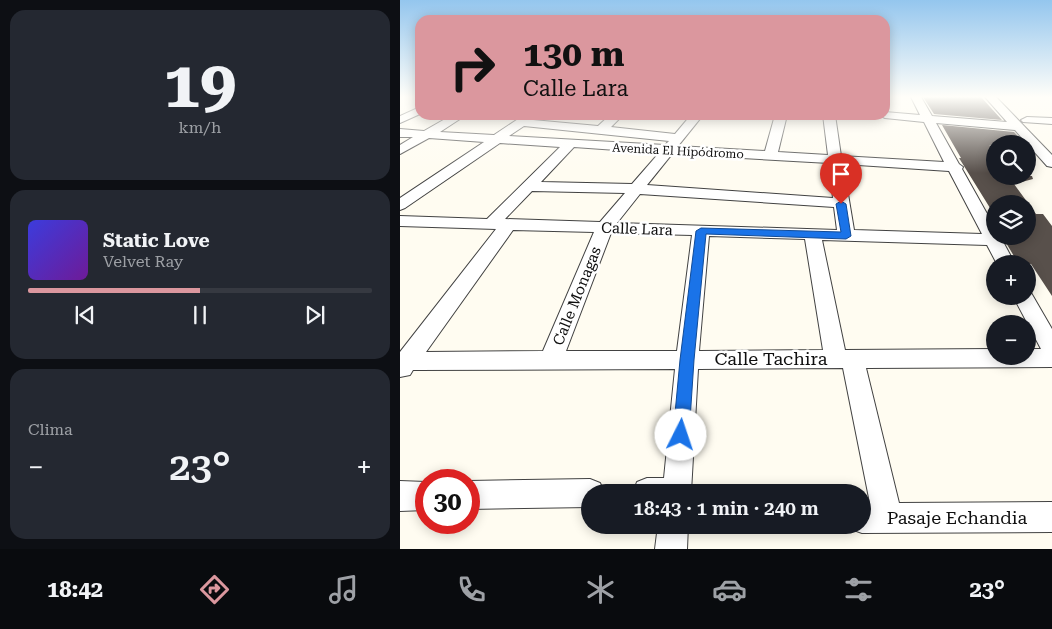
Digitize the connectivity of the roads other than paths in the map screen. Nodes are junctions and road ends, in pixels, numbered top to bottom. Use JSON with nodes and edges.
{"nodes":[{"id":1,"x":447,"y":123,"type":"edge"},
{"id":2,"x":521,"y":123,"type":"edge"},
{"id":3,"x":551,"y":123,"type":"edge"},
{"id":4,"x":609,"y":123,"type":"edge"},
{"id":5,"x":691,"y":123,"type":"edge"},
{"id":6,"x":779,"y":123,"type":"edge"},
{"id":7,"x":830,"y":123,"type":"edge"},
{"id":8,"x":930,"y":123,"type":"edge"},
{"id":9,"x":1001,"y":123,"type":"edge"},
{"id":10,"x":1036,"y":123,"type":"edge"},
{"id":11,"x":1023,"y":124,"type":"junction"},
{"id":12,"x":601,"y":130,"type":"junction"},
{"id":13,"x":400,"y":132,"type":"edge"},
{"id":14,"x":426,"y":135,"type":"junction"},
{"id":15,"x":496,"y":139,"type":"junction"},
{"id":16,"x":570,"y":144,"type":"junction"},
{"id":17,"x":674,"y":144,"type":"junction"},
{"id":18,"x":1052,"y":146,"type":"edge"},
{"id":19,"x":400,"y":150,"type":"edge"},
{"id":20,"x":770,"y":156,"type":"junction"},
{"id":21,"x":835,"y":160,"type":"junction"},
{"id":22,"x":1052,"y":163,"type":"edge"},
{"id":23,"x":956,"y":167,"type":"junction"},
{"id":24,"x":528,"y":186,"type":"junction"},
{"id":25,"x":636,"y":189,"type":"junction"},
{"id":26,"x":841,"y":204,"type":"junction"},
{"id":27,"x":400,"y":205,"type":"edge"},
{"id":28,"x":400,"y":221,"type":"edge"},
{"id":29,"x":500,"y":224,"type":"junction"},
{"id":30,"x":986,"y":226,"type":"edge"},
{"id":31,"x":604,"y":228,"type":"junction"},
{"id":32,"x":701,"y":231,"type":"junction"},
{"id":33,"x":813,"y":235,"type":"junction"},
{"id":34,"x":846,"y":236,"type":"junction"},
{"id":35,"x":986,"y":240,"type":"edge"},
{"id":36,"x":1029,"y":305,"type":"edge"},
{"id":37,"x":1052,"y":349,"type":"edge"},
{"id":38,"x":1052,"y":358,"type":"edge"},
{"id":39,"x":844,"y":359,"type":"junction"},
{"id":40,"x":551,"y":360,"type":"junction"},
{"id":41,"x":687,"y":360,"type":"junction"},
{"id":42,"x":402,"y":364,"type":"edge"},
{"id":43,"x":678,"y":484,"type":"edge"},
{"id":44,"x":581,"y":493,"type":"edge"},
{"id":45,"x":480,"y":495,"type":"edge"},
{"id":46,"x":400,"y":496,"type":"edge"},
{"id":47,"x":415,"y":496,"type":"edge"},
{"id":48,"x":1052,"y":517,"type":"edge"},
{"id":49,"x":875,"y":518,"type":"edge"},
{"id":50,"x":672,"y":534,"type":"edge"},
{"id":51,"x":671,"y":549,"type":"edge"}],
"edges":[{"from":1,"to":14,"type":"street"},
{"from":2,"to":15,"type":"street"},
{"from":3,"to":12,"type":"street"},
{"from":4,"to":12,"type":"street"},
{"from":5,"to":17,"type":"street","name":"Calle Monagas"},
{"from":6,"to":20,"type":"street"},
{"from":7,"to":21,"type":"street"},
{"from":8,"to":23,"type":"street"},
{"from":9,"to":11,"type":"street"},
{"from":10,"to":11,"type":"street"},
{"from":11,"to":18,"type":"street"},
{"from":11,"to":22,"type":"street"},
{"from":12,"to":17,"type":"street"},
{"from":13,"to":14,"type":"street","name":"Avenida El Hipódromo"},
{"from":14,"to":15,"type":"street","name":"Avenida El Hipódromo"},
{"from":14,"to":19,"type":"street"},
{"from":15,"to":16,"type":"street","name":"Avenida El Hipódromo"},
{"from":15,"to":27,"type":"street"},
{"from":16,"to":17,"type":"street","name":"Avenida El Hipódromo"},
{"from":16,"to":24,"type":"street"},
{"from":17,"to":20,"type":"street","name":"Avenida El Hipódromo"},
{"from":17,"to":25,"type":"street","name":"Calle Monagas"},
{"from":20,"to":21,"type":"street","name":"Avenida El Hipódromo"},
{"from":21,"to":23,"type":"street","name":"Avenida El Hipódromo"},
{"from":21,"to":26,"type":"street"},
{"from":23,"to":30,"type":"street"},
{"from":24,"to":25,"type":"street"},
{"from":24,"to":29,"type":"street"},
{"from":25,"to":26,"type":"street"},
{"from":25,"to":31,"type":"street","name":"Calle Monagas"},
{"from":26,"to":34,"type":"street"},
{"from":28,"to":29,"type":"street","name":"Calle Lara"},
{"from":29,"to":31,"type":"street","name":"Calle Lara"},
{"from":29,"to":42,"type":"street"},
{"from":31,"to":32,"type":"street","name":"Calle Lara"},
{"from":31,"to":40,"type":"street","name":"Calle Monagas"},
{"from":32,"to":33,"type":"street","name":"Calle Lara"},
{"from":32,"to":41,"type":"street"},
{"from":33,"to":34,"type":"street","name":"Calle Lara"},
{"from":33,"to":39,"type":"street"},
{"from":34,"to":35,"type":"street","name":"Calle Lara"},
{"from":36,"to":37,"type":"street"},
{"from":38,"to":39,"type":"street","name":"Calle Tachira"},
{"from":39,"to":41,"type":"street","name":"Calle Tachira"},
{"from":39,"to":49,"type":"street"},
{"from":40,"to":41,"type":"street","name":"Calle Tachira"},
{"from":40,"to":42,"type":"street","name":"Calle Tachira"},
{"from":41,"to":43,"type":"street"},
{"from":44,"to":45,"type":"street"},
{"from":46,"to":47,"type":"street"},
{"from":48,"to":49,"type":"street","name":"Pasaje Echandia"},
{"from":50,"to":51,"type":"street"}]}
